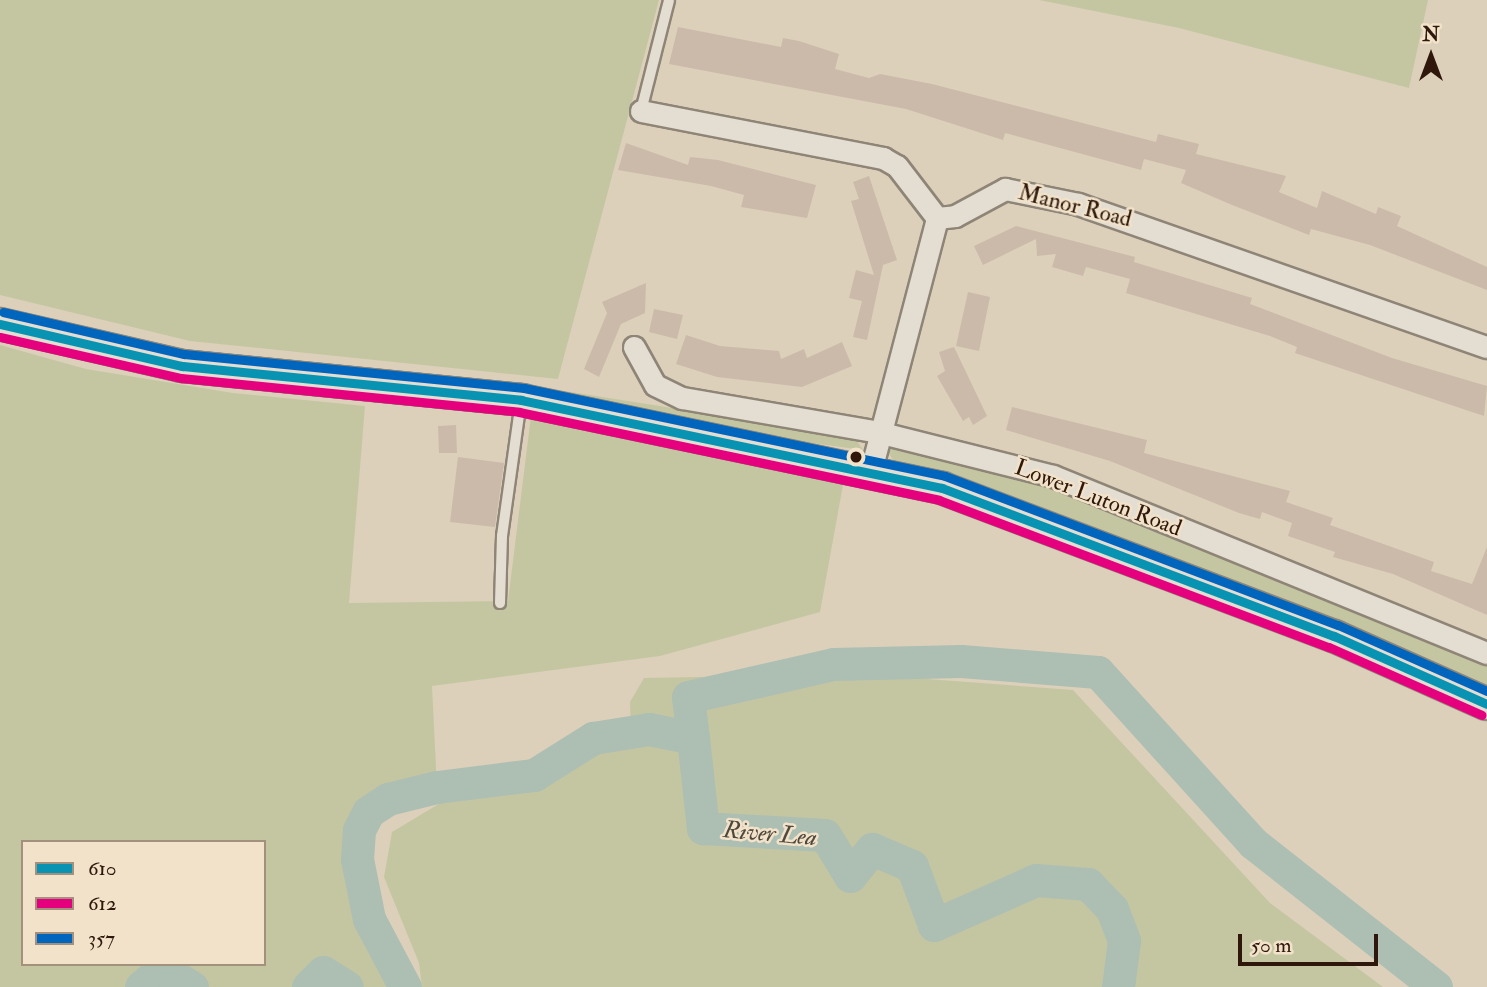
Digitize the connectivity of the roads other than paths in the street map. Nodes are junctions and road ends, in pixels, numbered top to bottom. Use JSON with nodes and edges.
{"nodes":[{"id":1,"x":669,"y":0,"type":"edge"},
{"id":2,"x":641,"y":111,"type":"joint"},
{"id":3,"x":937,"y":218,"type":"junction"},
{"id":4,"x":0,"y":324,"type":"edge"},
{"id":5,"x":1487,"y":347,"type":"edge"},
{"id":6,"x":634,"y":348,"type":"dead end"},
{"id":7,"x":521,"y":400,"type":"junction"},
{"id":8,"x":878,"y":432,"type":"junction"},
{"id":9,"x":871,"y":470,"type":"junction"},
{"id":10,"x":500,"y":603,"type":"dead end"},
{"id":11,"x":1487,"y":653,"type":"edge"},
{"id":12,"x":1487,"y":704,"type":"edge"}],
"edges":[{"from":1,"to":2,"type":"lane"},
{"from":2,"to":3,"type":"street"},
{"from":3,"to":5,"type":"street","name":"Manor Road"},
{"from":3,"to":8,"type":"street"},
{"from":4,"to":7,"type":"main road","name":"Lower Luton Road"},
{"from":6,"to":8,"type":"street","name":"Lower Luton Road"},
{"from":7,"to":9,"type":"main road","name":"Lower Luton Road"},
{"from":7,"to":10,"type":"lane"},
{"from":8,"to":9,"type":"street"},
{"from":8,"to":11,"type":"street","name":"Lower Luton Road"},
{"from":9,"to":12,"type":"main road","name":"Lower Luton Road"}]}
